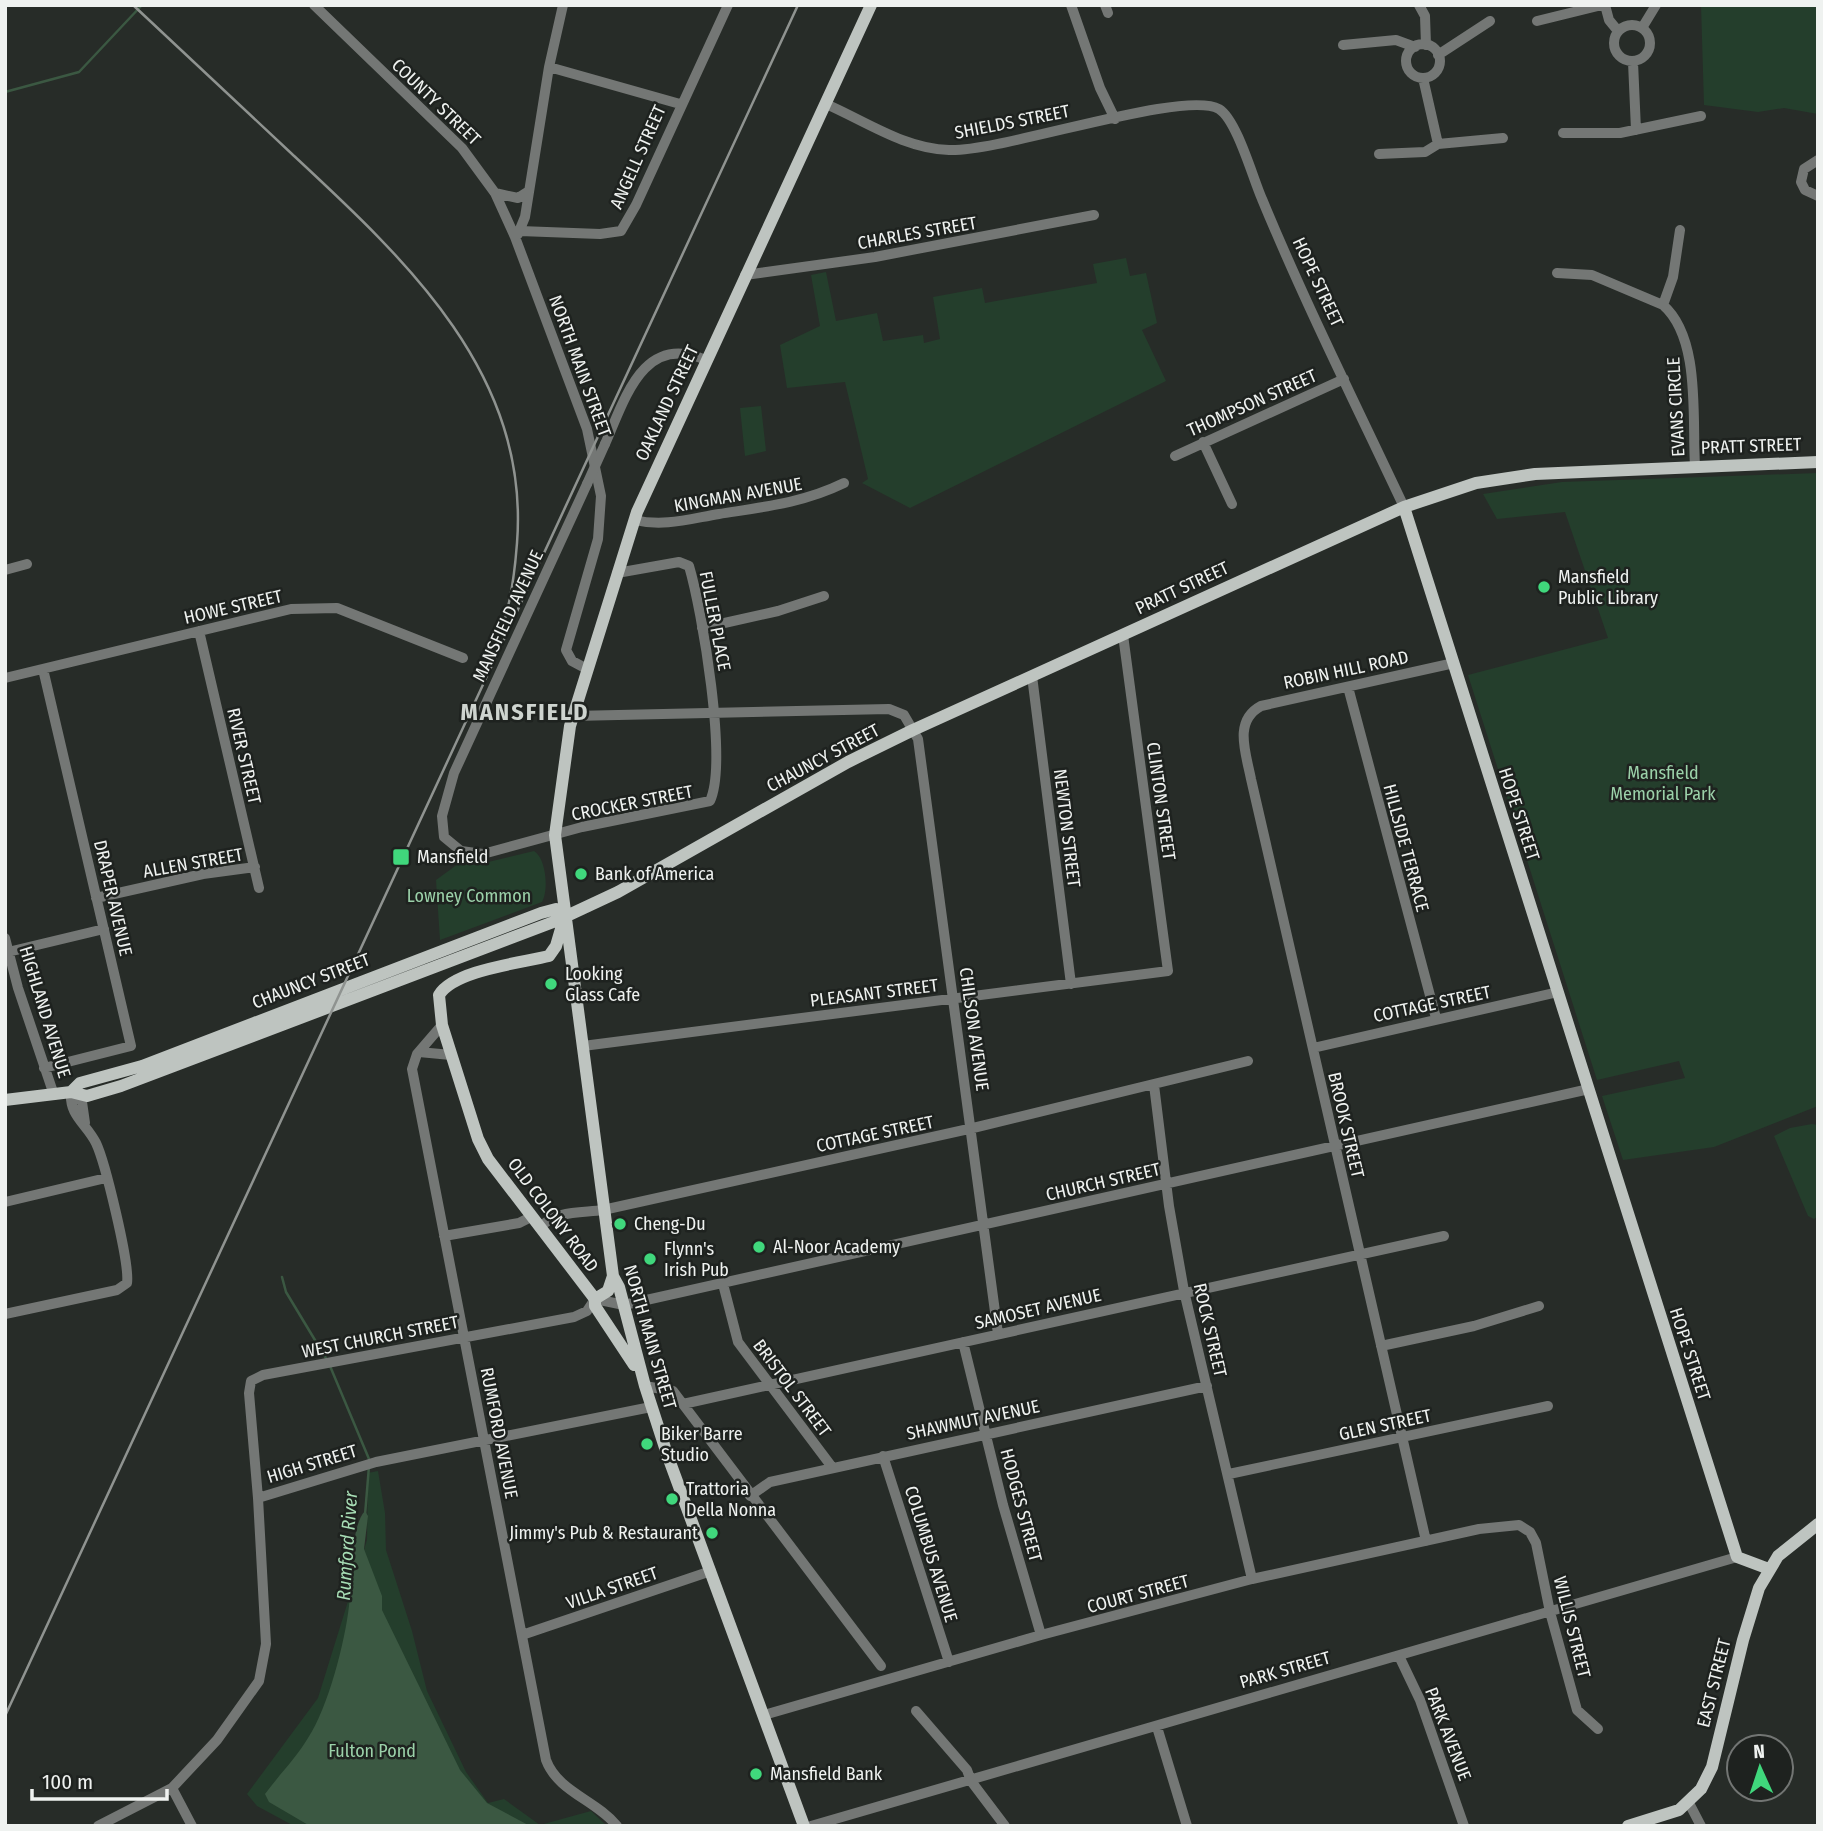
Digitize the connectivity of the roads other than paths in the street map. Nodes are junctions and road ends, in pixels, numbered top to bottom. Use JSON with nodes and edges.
{"nodes":[{"id":1,"x":314,"y":5,"type":"edge"},
{"id":2,"x":563,"y":5,"type":"edge"},
{"id":3,"x":728,"y":5,"type":"edge"},
{"id":4,"x":871,"y":5,"type":"edge"},
{"id":5,"x":1071,"y":5,"type":"edge"},
{"id":6,"x":1419,"y":5,"type":"edge"},
{"id":7,"x":1603,"y":5,"type":"edge"},
{"id":8,"x":1656,"y":5,"type":"edge"},
{"id":9,"x":1490,"y":21,"type":"dead end"},
{"id":10,"x":1537,"y":21,"type":"dead end"},
{"id":11,"x":1642,"y":28,"type":"junction"},
{"id":12,"x":1618,"y":31,"type":"junction"},
{"id":13,"x":1343,"y":45,"type":"dead end"},
{"id":14,"x":1426,"y":45,"type":"junction"},
{"id":15,"x":1415,"y":47,"type":"junction"},
{"id":16,"x":1438,"y":55,"type":"junction"},
{"id":17,"x":1633,"y":62,"type":"junction"},
{"id":18,"x":549,"y":67,"type":"junction"},
{"id":19,"x":1423,"y":78,"type":"junction"},
{"id":20,"x":680,"y":104,"type":"junction"},
{"id":21,"x":826,"y":104,"type":"junction"},
{"id":22,"x":1212,"y":106,"type":"joint"},
{"id":23,"x":1701,"y":116,"type":"dead end"},
{"id":24,"x":1115,"y":119,"type":"junction"},
{"id":25,"x":1636,"y":130,"type":"junction"},
{"id":26,"x":1563,"y":133,"type":"dead end"},
{"id":27,"x":1503,"y":138,"type":"dead end"},
{"id":28,"x":1438,"y":144,"type":"junction"},
{"id":29,"x":1379,"y":155,"type":"dead end"},
{"id":30,"x":1818,"y":160,"type":"edge"},
{"id":31,"x":529,"y":190,"type":"junction"},
{"id":32,"x":495,"y":193,"type":"junction"},
{"id":33,"x":1818,"y":196,"type":"edge"},
{"id":34,"x":1094,"y":215,"type":"dead end"},
{"id":35,"x":1680,"y":230,"type":"dead end"},
{"id":36,"x":518,"y":234,"type":"junction"},
{"id":37,"x":1557,"y":273,"type":"dead end"},
{"id":38,"x":745,"y":275,"type":"junction"},
{"id":39,"x":1663,"y":305,"type":"junction"},
{"id":40,"x":706,"y":360,"type":"junction"},
{"id":41,"x":1344,"y":379,"type":"junction"},
{"id":42,"x":1203,"y":442,"type":"junction"},
{"id":43,"x":1174,"y":457,"type":"dead end"},
{"id":44,"x":1818,"y":462,"type":"edge"},
{"id":45,"x":1695,"y":466,"type":"junction"},
{"id":46,"x":844,"y":483,"type":"dead end"},
{"id":47,"x":1232,"y":504,"type":"dead end"},
{"id":48,"x":1404,"y":507,"type":"junction"},
{"id":49,"x":634,"y":520,"type":"junction"},
{"id":50,"x":27,"y":564,"type":"dead end"},
{"id":51,"x":5,"y":570,"type":"edge"},
{"id":52,"x":617,"y":572,"type":"junction"},
{"id":53,"x":824,"y":596,"type":"dead end"},
{"id":54,"x":702,"y":628,"type":"junction"},
{"id":55,"x":198,"y":631,"type":"junction"},
{"id":56,"x":1123,"y":635,"type":"junction"},
{"id":57,"x":463,"y":658,"type":"dead end"},
{"id":58,"x":1454,"y":663,"type":"junction"},
{"id":59,"x":43,"y":669,"type":"junction"},
{"id":60,"x":587,"y":669,"type":"junction"},
{"id":61,"x":1032,"y":676,"type":"junction"},
{"id":62,"x":5,"y":678,"type":"edge"},
{"id":63,"x":1348,"y":687,"type":"junction"},
{"id":64,"x":715,"y":713,"type":"junction"},
{"id":65,"x":573,"y":716,"type":"junction"},
{"id":66,"x":1248,"y":716,"type":"joint"},
{"id":67,"x":913,"y":730,"type":"junction"},
{"id":68,"x":555,"y":835,"type":"junction"},
{"id":69,"x":255,"y":867,"type":"junction"},
{"id":70,"x":259,"y":888,"type":"dead end"},
{"id":71,"x":96,"y":898,"type":"junction"},
{"id":72,"x":565,"y":915,"type":"junction"},
{"id":73,"x":104,"y":929,"type":"junction"},
{"id":74,"x":5,"y":938,"type":"edge"},
{"id":75,"x":8,"y":952,"type":"junction"},
{"id":76,"x":549,"y":956,"type":"junction"},
{"id":77,"x":1168,"y":971,"type":"joint"},
{"id":78,"x":574,"y":984,"type":"junction"},
{"id":79,"x":1071,"y":984,"type":"junction"},
{"id":80,"x":1558,"y":992,"type":"junction"},
{"id":81,"x":954,"y":999,"type":"junction"},
{"id":82,"x":1436,"y":1018,"type":"junction"},
{"id":83,"x":442,"y":1025,"type":"junction"},
{"id":84,"x":583,"y":1046,"type":"junction"},
{"id":85,"x":1313,"y":1048,"type":"junction"},
{"id":86,"x":419,"y":1052,"type":"junction"},
{"id":87,"x":451,"y":1055,"type":"junction"},
{"id":88,"x":1248,"y":1061,"type":"dead end"},
{"id":89,"x":44,"y":1068,"type":"junction"},
{"id":90,"x":1154,"y":1086,"type":"junction"},
{"id":91,"x":1589,"y":1089,"type":"junction"},
{"id":92,"x":71,"y":1092,"type":"junction"},
{"id":93,"x":54,"y":1096,"type":"junction"},
{"id":94,"x":5,"y":1100,"type":"edge"},
{"id":95,"x":973,"y":1128,"type":"junction"},
{"id":96,"x":1335,"y":1148,"type":"junction"},
{"id":97,"x":106,"y":1178,"type":"junction"},
{"id":98,"x":1167,"y":1184,"type":"junction"},
{"id":99,"x":5,"y":1202,"type":"edge"},
{"id":100,"x":603,"y":1210,"type":"junction"},
{"id":101,"x":531,"y":1217,"type":"junction"},
{"id":102,"x":984,"y":1225,"type":"junction"},
{"id":103,"x":540,"y":1228,"type":"junction"},
{"id":104,"x":444,"y":1236,"type":"junction"},
{"id":105,"x":1444,"y":1236,"type":"dead end"},
{"id":106,"x":1359,"y":1252,"type":"junction"},
{"id":107,"x":613,"y":1276,"type":"junction"},
{"id":108,"x":723,"y":1284,"type":"junction"},
{"id":109,"x":1184,"y":1291,"type":"junction"},
{"id":110,"x":595,"y":1299,"type":"junction"},
{"id":111,"x":625,"y":1305,"type":"junction"},
{"id":112,"x":1539,"y":1306,"type":"dead end"},
{"id":113,"x":5,"y":1314,"type":"edge"},
{"id":114,"x":998,"y":1334,"type":"junction"},
{"id":115,"x":463,"y":1337,"type":"junction"},
{"id":116,"x":963,"y":1342,"type":"junction"},
{"id":117,"x":1381,"y":1346,"type":"junction"},
{"id":118,"x":645,"y":1386,"type":"junction"},
{"id":119,"x":768,"y":1386,"type":"junction"},
{"id":120,"x":1207,"y":1386,"type":"junction"},
{"id":121,"x":683,"y":1404,"type":"junction"},
{"id":122,"x":1548,"y":1406,"type":"dead end"},
{"id":123,"x":651,"y":1407,"type":"junction"},
{"id":124,"x":986,"y":1434,"type":"junction"},
{"id":125,"x":1402,"y":1438,"type":"junction"},
{"id":126,"x":485,"y":1440,"type":"junction"},
{"id":127,"x":883,"y":1456,"type":"junction"},
{"id":128,"x":832,"y":1467,"type":"junction"},
{"id":129,"x":1229,"y":1474,"type":"junction"},
{"id":130,"x":750,"y":1496,"type":"junction"},
{"id":131,"x":258,"y":1498,"type":"junction"},
{"id":132,"x":1818,"y":1524,"type":"edge"},
{"id":133,"x":1524,"y":1527,"type":"joint"},
{"id":134,"x":1426,"y":1541,"type":"junction"},
{"id":135,"x":1737,"y":1557,"type":"junction"},
{"id":136,"x":1769,"y":1569,"type":"junction"},
{"id":137,"x":711,"y":1571,"type":"junction"},
{"id":138,"x":1252,"y":1579,"type":"junction"},
{"id":139,"x":1550,"y":1612,"type":"junction"},
{"id":140,"x":523,"y":1635,"type":"junction"},
{"id":141,"x":1041,"y":1635,"type":"junction"},
{"id":142,"x":1399,"y":1656,"type":"junction"},
{"id":143,"x":949,"y":1662,"type":"junction"},
{"id":144,"x":881,"y":1666,"type":"dead end"},
{"id":145,"x":916,"y":1711,"type":"dead end"},
{"id":146,"x":764,"y":1715,"type":"junction"},
{"id":147,"x":1157,"y":1727,"type":"junction"},
{"id":148,"x":1598,"y":1729,"type":"dead end"},
{"id":149,"x":971,"y":1781,"type":"junction"},
{"id":150,"x":172,"y":1788,"type":"junction"},
{"id":151,"x":1689,"y":1803,"type":"junction"},
{"id":152,"x":98,"y":1826,"type":"edge"},
{"id":153,"x":192,"y":1826,"type":"edge"},
{"id":154,"x":617,"y":1826,"type":"edge"},
{"id":155,"x":804,"y":1826,"type":"edge"},
{"id":156,"x":811,"y":1826,"type":"edge"},
{"id":157,"x":1005,"y":1826,"type":"edge"},
{"id":158,"x":1187,"y":1826,"type":"edge"},
{"id":159,"x":1464,"y":1826,"type":"edge"},
{"id":160,"x":1628,"y":1826,"type":"edge"},
{"id":161,"x":1701,"y":1826,"type":"edge"}],
"edges":[{"from":1,"to":32,"type":"street","name":"COUNTY STREET"},
{"from":2,"to":18,"type":"street"},
{"from":3,"to":20,"type":"street","name":"ANGELL STREET"},
{"from":4,"to":21,"type":"main road","name":"OAKLAND STREET"},
{"from":5,"to":24,"type":"street"},
{"from":6,"to":14,"type":"street"},
{"from":7,"to":10,"type":"street"},
{"from":7,"to":12,"type":"street"},
{"from":8,"to":11,"type":"street"},
{"from":9,"to":16,"type":"street"},
{"from":11,"to":12,"type":"street"},
{"from":11,"to":17,"type":"street"},
{"from":12,"to":17,"type":"street"},
{"from":13,"to":15,"type":"street"},
{"from":14,"to":15,"type":"street"},
{"from":14,"to":16,"type":"street"},
{"from":15,"to":19,"type":"street"},
{"from":16,"to":19,"type":"street"},
{"from":17,"to":25,"type":"street"},
{"from":18,"to":20,"type":"street"},
{"from":18,"to":31,"type":"street"},
{"from":19,"to":28,"type":"street"},
{"from":20,"to":36,"type":"street","name":"ANGELL STREET"},
{"from":21,"to":24,"type":"street","name":"SHIELDS STREET"},
{"from":21,"to":38,"type":"main road","name":"OAKLAND STREET"},
{"from":22,"to":24,"type":"street","name":"SHIELDS STREET"},
{"from":22,"to":41,"type":"street","name":"HOPE STREET"},
{"from":23,"to":25,"type":"street"},
{"from":25,"to":26,"type":"street"},
{"from":27,"to":28,"type":"street"},
{"from":28,"to":29,"type":"street"},
{"from":30,"to":33,"type":"street"},
{"from":31,"to":32,"type":"street"},
{"from":31,"to":36,"type":"street"},
{"from":32,"to":36,"type":"street","name":"COUNTY STREET"},
{"from":34,"to":38,"type":"street","name":"CHARLES STREET"},
{"from":35,"to":39,"type":"street"},
{"from":36,"to":60,"type":"street","name":"NORTH MAIN STREET"},
{"from":37,"to":39,"type":"street"},
{"from":38,"to":40,"type":"main road","name":"OAKLAND STREET"},
{"from":39,"to":45,"type":"street","name":"EVANS CIRCLE"},
{"from":40,"to":49,"type":"main road","name":"OAKLAND STREET"},
{"from":40,"to":68,"type":"street","name":"MANSFIELD AVENUE","bridge":true},
{"from":41,"to":42,"type":"street","name":"THOMPSON STREET"},
{"from":41,"to":48,"type":"street","name":"HOPE STREET"},
{"from":42,"to":43,"type":"street","name":"THOMPSON STREET"},
{"from":42,"to":47,"type":"street"},
{"from":44,"to":45,"type":"main road","name":"PRATT STREET"},
{"from":45,"to":48,"type":"main road","name":"PRATT STREET"},
{"from":46,"to":49,"type":"street","name":"KINGMAN AVENUE"},
{"from":48,"to":56,"type":"main road","name":"PRATT STREET"},
{"from":48,"to":58,"type":"main road","name":"HOPE STREET"},
{"from":49,"to":52,"type":"main road","name":"OAKLAND STREET"},
{"from":50,"to":51,"type":"street"},
{"from":52,"to":54,"type":"street","name":"FULLER PLACE"},
{"from":52,"to":60,"type":"main road","name":"OAKLAND STREET"},
{"from":53,"to":54,"type":"street"},
{"from":54,"to":64,"type":"street","name":"FULLER PLACE"},
{"from":55,"to":57,"type":"street","name":"HOWE STREET"},
{"from":55,"to":59,"type":"street","name":"HOWE STREET"},
{"from":55,"to":69,"type":"street","name":"RIVER STREET"},
{"from":56,"to":61,"type":"main road","name":"PRATT STREET"},
{"from":56,"to":77,"type":"street","name":"CLINTON STREET"},
{"from":58,"to":63,"type":"street","name":"ROBIN HILL ROAD"},
{"from":58,"to":80,"type":"main road","name":"HOPE STREET"},
{"from":59,"to":62,"type":"street","name":"HOWE STREET"},
{"from":59,"to":71,"type":"street","name":"DRAPER AVENUE"},
{"from":60,"to":65,"type":"main road","name":"OAKLAND STREET"},
{"from":61,"to":67,"type":"main road","name":"PRATT STREET"},
{"from":61,"to":79,"type":"street","name":"NEWTON STREET"},
{"from":63,"to":66,"type":"street","name":"ROBIN HILL ROAD"},
{"from":63,"to":82,"type":"street","name":"HILLSIDE TERRACE"},
{"from":64,"to":65,"type":"street"},
{"from":64,"to":67,"type":"street"},
{"from":64,"to":68,"type":"street","name":"CROCKER STREET"},
{"from":65,"to":68,"type":"main road","name":"OAKLAND STREET"},
{"from":66,"to":85,"type":"street","name":"BROOK STREET"},
{"from":67,"to":72,"type":"main road","name":"CHAUNCY STREET"},
{"from":67,"to":81,"type":"street","name":"CHILSON AVENUE"},
{"from":68,"to":72,"type":"main road","name":"NORTH MAIN STREET"},
{"from":69,"to":70,"type":"street","name":"RIVER STREET"},
{"from":69,"to":71,"type":"street","name":"ALLEN STREET"},
{"from":71,"to":73,"type":"street","name":"DRAPER AVENUE"},
{"from":72,"to":76,"type":"main road"},
{"from":72,"to":78,"type":"main road","name":"NORTH MAIN STREET"},
{"from":72,"to":92,"type":"main road","name":"CHAUNCY STREET"},
{"from":73,"to":75,"type":"street"},
{"from":73,"to":89,"type":"street","name":"DRAPER AVENUE"},
{"from":74,"to":75,"type":"street","name":"HIGHLAND AVENUE"},
{"from":75,"to":89,"type":"street","name":"HIGHLAND AVENUE"},
{"from":76,"to":78,"type":"main road"},
{"from":76,"to":83,"type":"main road","name":"OLD COLONY ROAD"},
{"from":77,"to":79,"type":"street","name":"PLEASANT STREET"},
{"from":78,"to":84,"type":"main road","name":"NORTH MAIN STREET"},
{"from":79,"to":81,"type":"street","name":"PLEASANT STREET"},
{"from":80,"to":82,"type":"street","name":"COTTAGE STREET"},
{"from":80,"to":91,"type":"main road","name":"HOPE STREET"},
{"from":81,"to":84,"type":"street","name":"PLEASANT STREET"},
{"from":81,"to":95,"type":"street","name":"CHILSON AVENUE"},
{"from":82,"to":85,"type":"street","name":"COTTAGE STREET"},
{"from":83,"to":86,"type":"street"},
{"from":83,"to":87,"type":"main road","name":"OLD COLONY ROAD"},
{"from":84,"to":100,"type":"main road","name":"NORTH MAIN STREET"},
{"from":85,"to":96,"type":"street","name":"BROOK STREET"},
{"from":86,"to":87,"type":"street"},
{"from":86,"to":104,"type":"street","name":"RUMFORD AVENUE"},
{"from":87,"to":101,"type":"main road","name":"OLD COLONY ROAD"},
{"from":88,"to":90,"type":"street","name":"COTTAGE STREET"},
{"from":89,"to":93,"type":"street","name":"HIGHLAND AVENUE"},
{"from":90,"to":95,"type":"street","name":"COTTAGE STREET"},
{"from":90,"to":98,"type":"street","name":"ROCK STREET"},
{"from":91,"to":96,"type":"street","name":"CHURCH STREET"},
{"from":91,"to":135,"type":"main road","name":"HOPE STREET"},
{"from":92,"to":93,"type":"main road","name":"CHAUNCY STREET"},
{"from":92,"to":97,"type":"street"},
{"from":93,"to":94,"type":"main road","name":"CHAUNCY STREET"},
{"from":95,"to":100,"type":"street","name":"COTTAGE STREET"},
{"from":95,"to":102,"type":"street","name":"CHILSON AVENUE"},
{"from":96,"to":98,"type":"street","name":"CHURCH STREET"},
{"from":96,"to":106,"type":"street","name":"BROOK STREET"},
{"from":97,"to":99,"type":"street"},
{"from":97,"to":113,"type":"street"},
{"from":98,"to":102,"type":"street","name":"CHURCH STREET"},
{"from":98,"to":109,"type":"street","name":"ROCK STREET"},
{"from":100,"to":103,"type":"street","name":"COTTAGE STREET"},
{"from":100,"to":107,"type":"main road","name":"NORTH MAIN STREET"},
{"from":101,"to":103,"type":"main road","name":"OLD COLONY ROAD"},
{"from":101,"to":104,"type":"street"},
{"from":102,"to":108,"type":"street","name":"CHURCH STREET"},
{"from":102,"to":114,"type":"street","name":"CHILSON AVENUE"},
{"from":103,"to":110,"type":"main road","name":"OLD COLONY ROAD"},
{"from":104,"to":115,"type":"street","name":"RUMFORD AVENUE"},
{"from":105,"to":106,"type":"street","name":"SAMOSET AVENUE"},
{"from":106,"to":109,"type":"street","name":"SAMOSET AVENUE"},
{"from":106,"to":117,"type":"street","name":"BROOK STREET"},
{"from":107,"to":110,"type":"main road"},
{"from":107,"to":111,"type":"main road","name":"NORTH MAIN STREET"},
{"from":108,"to":111,"type":"street","name":"CHURCH STREET"},
{"from":108,"to":119,"type":"street","name":"BRISTOL STREET"},
{"from":109,"to":114,"type":"street","name":"SAMOSET AVENUE"},
{"from":109,"to":120,"type":"street","name":"ROCK STREET"},
{"from":110,"to":111,"type":"street"},
{"from":110,"to":115,"type":"street","name":"WEST CHURCH STREET"},
{"from":110,"to":118,"type":"main road","name":"OLD COLONY ROAD"},
{"from":111,"to":118,"type":"main road","name":"NORTH MAIN STREET"},
{"from":112,"to":117,"type":"street"},
{"from":114,"to":116,"type":"street","name":"SAMOSET AVENUE"},
{"from":115,"to":126,"type":"street","name":"RUMFORD AVENUE"},
{"from":115,"to":131,"type":"street","name":"WEST CHURCH STREET"},
{"from":116,"to":119,"type":"street","name":"SAMOSET AVENUE"},
{"from":116,"to":124,"type":"street","name":"HODGES STREET"},
{"from":117,"to":125,"type":"street","name":"BROOK STREET"},
{"from":118,"to":121,"type":"street"},
{"from":118,"to":123,"type":"main road","name":"NORTH MAIN STREET"},
{"from":119,"to":121,"type":"street","name":"SAMOSET AVENUE"},
{"from":119,"to":128,"type":"street","name":"BRISTOL STREET"},
{"from":120,"to":124,"type":"street","name":"SHAWMUT AVENUE"},
{"from":120,"to":129,"type":"street","name":"ROCK STREET"},
{"from":121,"to":130,"type":"street"},
{"from":122,"to":125,"type":"street","name":"GLEN STREET"},
{"from":123,"to":126,"type":"street","name":"HIGH STREET"},
{"from":123,"to":137,"type":"main road","name":"NORTH MAIN STREET"},
{"from":124,"to":127,"type":"street","name":"SHAWMUT AVENUE"},
{"from":124,"to":141,"type":"street","name":"HODGES STREET"},
{"from":125,"to":129,"type":"street","name":"GLEN STREET"},
{"from":125,"to":134,"type":"street","name":"BROOK STREET"},
{"from":126,"to":131,"type":"street","name":"HIGH STREET"},
{"from":126,"to":140,"type":"street","name":"RUMFORD AVENUE"},
{"from":127,"to":128,"type":"street","name":"SHAWMUT AVENUE"},
{"from":127,"to":143,"type":"street","name":"COLUMBUS AVENUE"},
{"from":128,"to":130,"type":"street","name":"SHAWMUT AVENUE"},
{"from":129,"to":138,"type":"street","name":"ROCK STREET"},
{"from":130,"to":144,"type":"street"},
{"from":131,"to":150,"type":"street","name":"HIGH STREET"},
{"from":132,"to":136,"type":"main road","name":"EAST STREET"},
{"from":133,"to":134,"type":"street","name":"COURT STREET"},
{"from":133,"to":139,"type":"street","name":"WILLIS STREET"},
{"from":134,"to":138,"type":"street","name":"COURT STREET"},
{"from":135,"to":136,"type":"main road"},
{"from":135,"to":139,"type":"street","name":"PARK STREET"},
{"from":136,"to":151,"type":"main road","name":"EAST STREET"},
{"from":137,"to":140,"type":"street","name":"VILLA STREET"},
{"from":137,"to":146,"type":"main road","name":"NORTH MAIN STREET"},
{"from":138,"to":141,"type":"street","name":"COURT STREET"},
{"from":139,"to":142,"type":"street","name":"PARK STREET"},
{"from":139,"to":148,"type":"street","name":"WILLIS STREET"},
{"from":140,"to":154,"type":"street","name":"RUMFORD AVENUE"},
{"from":141,"to":143,"type":"street","name":"COURT STREET"},
{"from":142,"to":147,"type":"street","name":"PARK STREET"},
{"from":142,"to":159,"type":"street","name":"PARK AVENUE"},
{"from":143,"to":146,"type":"street","name":"COURT STREET"},
{"from":145,"to":149,"type":"street"},
{"from":146,"to":155,"type":"main road","name":"NORTH MAIN STREET"},
{"from":147,"to":149,"type":"street","name":"PARK STREET"},
{"from":147,"to":158,"type":"street"},
{"from":149,"to":156,"type":"street","name":"PARK STREET"},
{"from":149,"to":157,"type":"street"},
{"from":150,"to":152,"type":"street","name":"HIGH STREET"},
{"from":150,"to":153,"type":"street"},
{"from":151,"to":160,"type":"main road"},
{"from":151,"to":161,"type":"street"}]}
